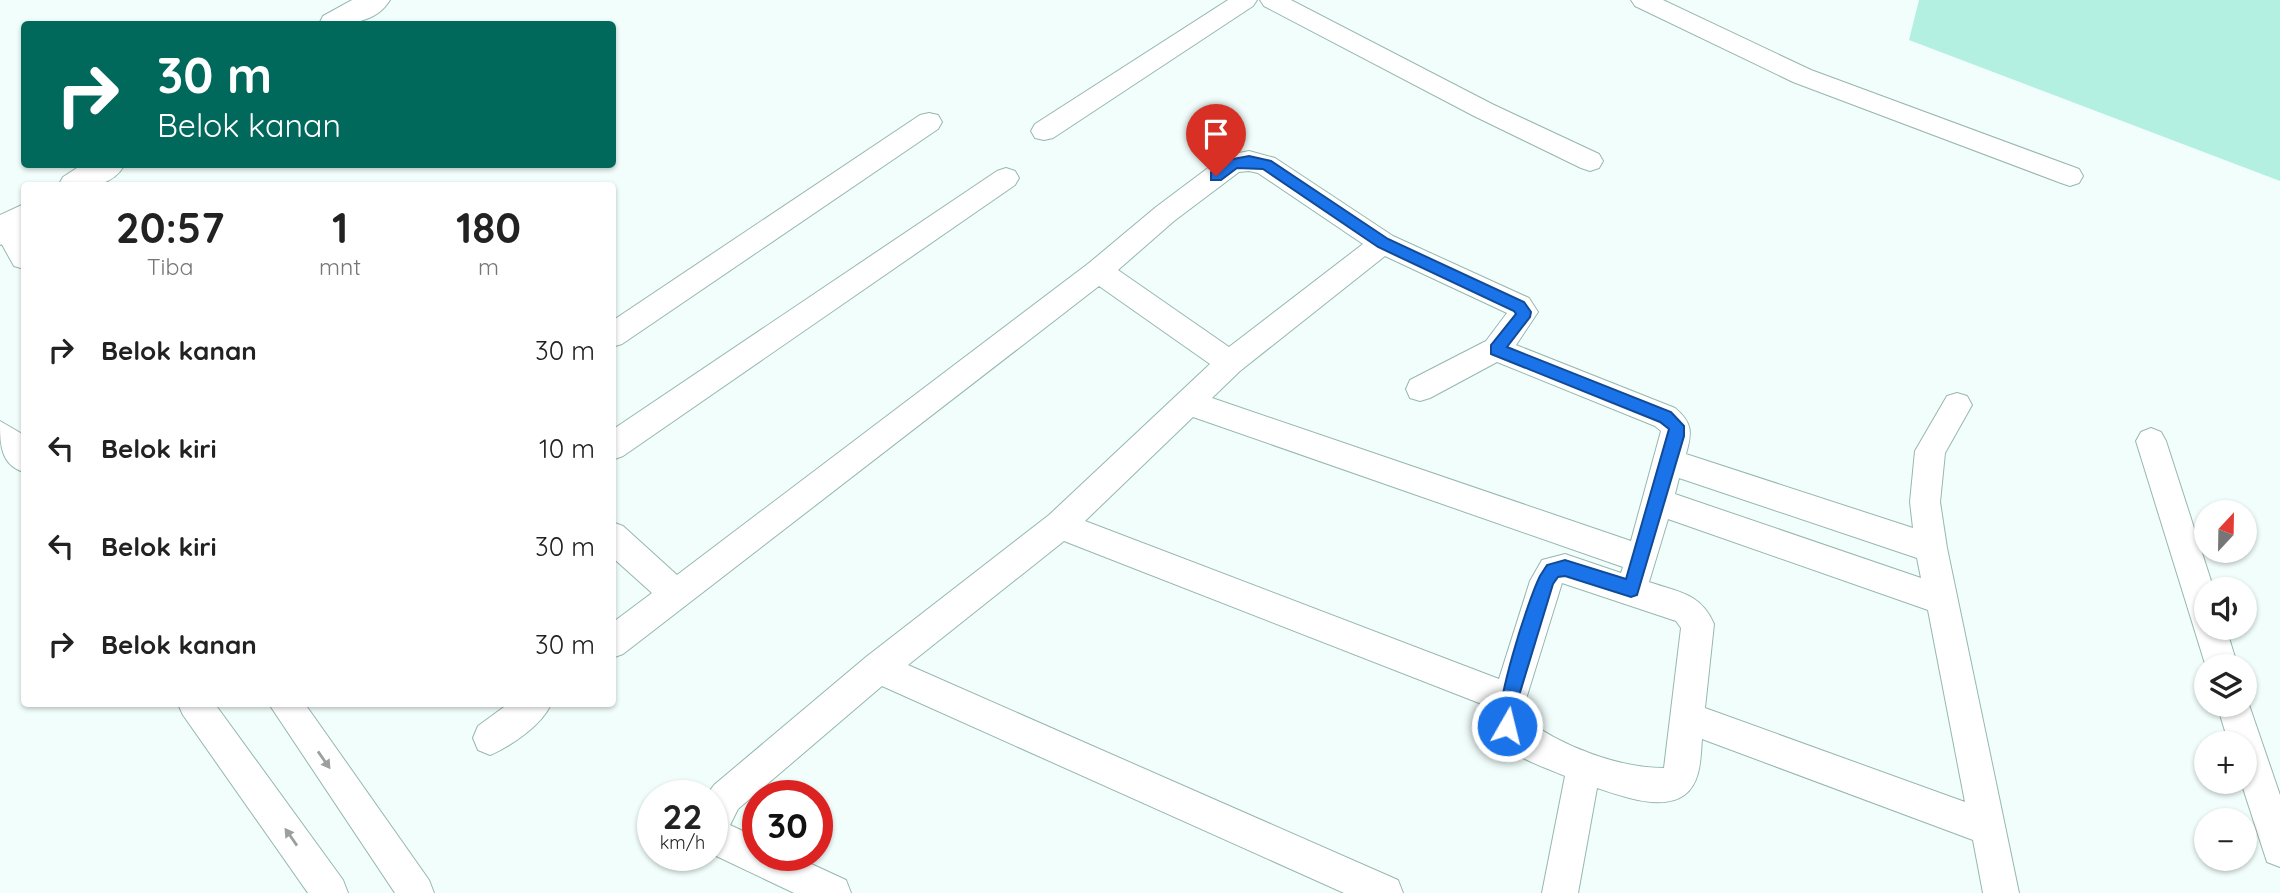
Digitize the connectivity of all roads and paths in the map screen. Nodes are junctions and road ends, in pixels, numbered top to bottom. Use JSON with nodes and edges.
{"nodes":[{"id":1,"x":375,"y":0,"type":"edge"},
{"id":2,"x":1245,"y":0,"type":"edge"},
{"id":3,"x":1272,"y":0,"type":"edge"},
{"id":4,"x":1643,"y":0,"type":"edge"},
{"id":5,"x":339,"y":21,"type":"edge"},
{"id":6,"x":929,"y":122,"type":"dead end"},
{"id":7,"x":1044,"y":131,"type":"dead end"},
{"id":8,"x":1590,"y":161,"type":"dead end"},
{"id":9,"x":102,"y":168,"type":"edge"},
{"id":10,"x":2070,"y":176,"type":"dead end"},
{"id":11,"x":1006,"y":178,"type":"dead end"},
{"id":12,"x":81,"y":182,"type":"edge"},
{"id":13,"x":10,"y":226,"type":"edge"},
{"id":14,"x":1383,"y":243,"type":"junction"},
{"id":15,"x":21,"y":251,"type":"edge"},
{"id":16,"x":1099,"y":271,"type":"junction"},
{"id":17,"x":616,"y":333,"type":"edge"},
{"id":18,"x":1496,"y":349,"type":"junction"},
{"id":19,"x":1230,"y":363,"type":"junction"},
{"id":20,"x":1420,"y":389,"type":"dead end"},
{"id":21,"x":1187,"y":402,"type":"junction"},
{"id":22,"x":1957,"y":405,"type":"dead end"},
{"id":23,"x":0,"y":434,"type":"edge"},
{"id":24,"x":2151,"y":441,"type":"dead end"},
{"id":25,"x":616,"y":444,"type":"edge"},
{"id":26,"x":21,"y":453,"type":"edge"},
{"id":27,"x":1668,"y":462,"type":"junction"},
{"id":28,"x":1657,"y":502,"type":"junction"},
{"id":29,"x":1060,"y":525,"type":"junction"},
{"id":30,"x":616,"y":540,"type":"edge"},
{"id":31,"x":1931,"y":548,"type":"junction"},
{"id":32,"x":1636,"y":574,"type":"junction"},
{"id":33,"x":2194,"y":577,"type":"edge"},
{"id":34,"x":675,"y":594,"type":"junction"},
{"id":35,"x":1942,"y":600,"type":"junction"},
{"id":36,"x":616,"y":640,"type":"edge"},
{"id":37,"x":878,"y":668,"type":"junction"},
{"id":38,"x":1509,"y":699,"type":"junction"},
{"id":39,"x":197,"y":707,"type":"edge"},
{"id":40,"x":288,"y":707,"type":"edge"},
{"id":41,"x":530,"y":707,"type":"edge"},
{"id":42,"x":2238,"y":717,"type":"edge"},
{"id":43,"x":1688,"y":718,"type":"junction"},
{"id":44,"x":490,"y":737,"type":"dead end"},
{"id":45,"x":1584,"y":766,"type":"junction"},
{"id":46,"x":1988,"y":828,"type":"junction"},
{"id":47,"x":2280,"y":849,"type":"edge"},
{"id":48,"x":330,"y":893,"type":"edge"},
{"id":49,"x":416,"y":893,"type":"edge"},
{"id":50,"x":833,"y":893,"type":"edge"},
{"id":51,"x":1385,"y":893,"type":"edge"},
{"id":52,"x":1560,"y":893,"type":"edge"},
{"id":53,"x":2001,"y":893,"type":"edge"}],
"edges":[{"from":1,"to":5,"type":"street"},
{"from":2,"to":7,"type":"street"},
{"from":3,"to":8,"type":"street"},
{"from":4,"to":10,"type":"street"},
{"from":6,"to":17,"type":"street"},
{"from":9,"to":12,"type":"street"},
{"from":11,"to":25,"type":"street"},
{"from":13,"to":15,"type":"street"},
{"from":14,"to":16,"type":"street"},
{"from":14,"to":18,"type":"street"},
{"from":14,"to":19,"type":"street"},
{"from":16,"to":19,"type":"street"},
{"from":16,"to":34,"type":"street"},
{"from":18,"to":20,"type":"street"},
{"from":18,"to":27,"type":"street"},
{"from":19,"to":21,"type":"street"},
{"from":21,"to":29,"type":"street"},
{"from":21,"to":32,"type":"street"},
{"from":22,"to":31,"type":"street"},
{"from":23,"to":26,"type":"street"},
{"from":24,"to":33,"type":"street"},
{"from":27,"to":28,"type":"street"},
{"from":27,"to":31,"type":"street"},
{"from":28,"to":32,"type":"street"},
{"from":28,"to":35,"type":"street"},
{"from":29,"to":37,"type":"street"},
{"from":29,"to":38,"type":"street"},
{"from":30,"to":34,"type":"street"},
{"from":31,"to":35,"type":"street"},
{"from":32,"to":38,"type":"street"},
{"from":32,"to":43,"type":"street"},
{"from":34,"to":36,"type":"street"},
{"from":35,"to":46,"type":"street"},
{"from":37,"to":50,"type":"street"},
{"from":37,"to":51,"type":"street"},
{"from":38,"to":45,"type":"street"},
{"from":48,"to":39,"type":"street","one_way":true},
{"from":40,"to":49,"type":"street","one_way":true},
{"from":41,"to":44,"type":"street"},
{"from":42,"to":47,"type":"street"},
{"from":43,"to":45,"type":"street"},
{"from":43,"to":46,"type":"street"},
{"from":45,"to":52,"type":"street"},
{"from":46,"to":53,"type":"street"}]}
